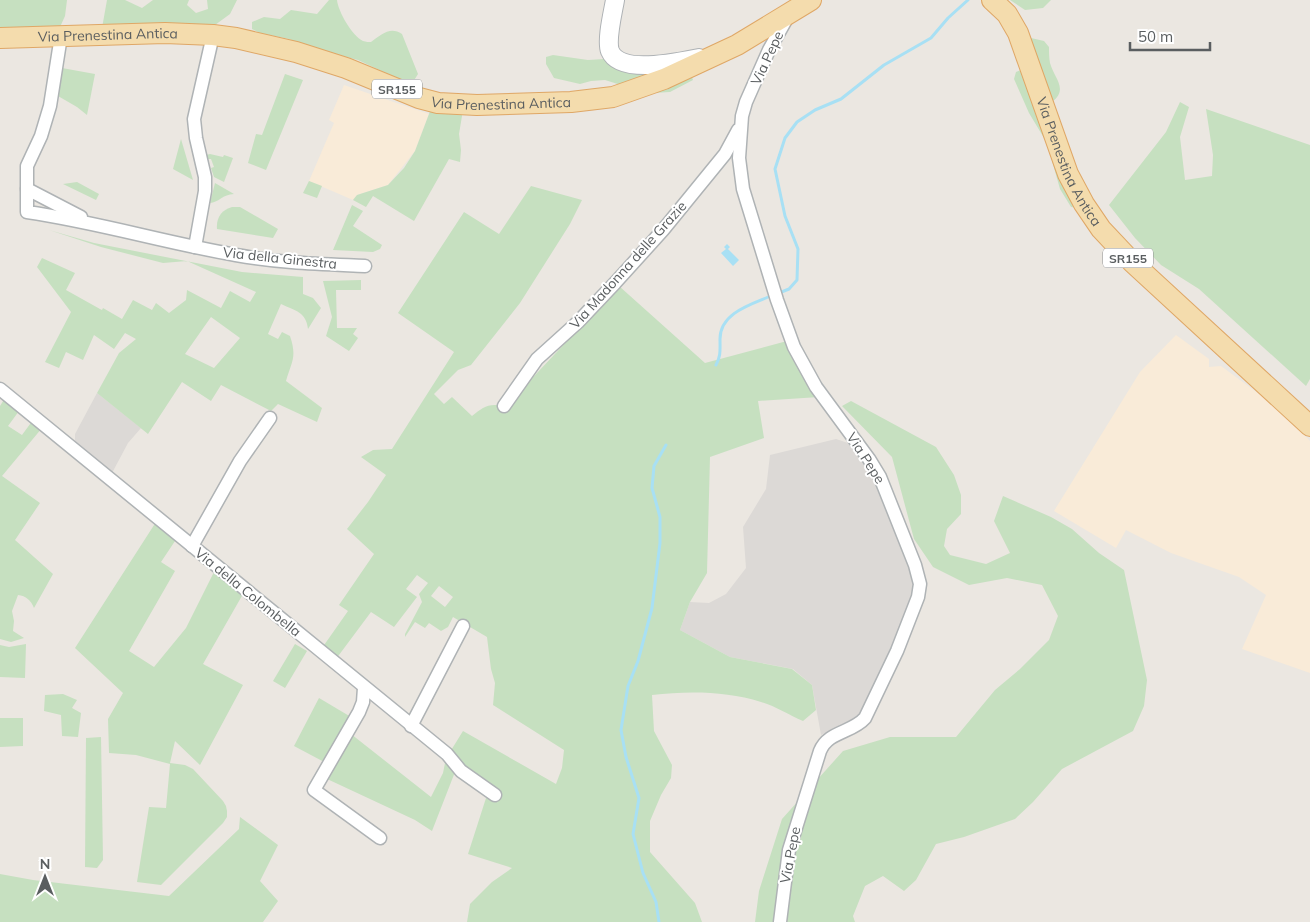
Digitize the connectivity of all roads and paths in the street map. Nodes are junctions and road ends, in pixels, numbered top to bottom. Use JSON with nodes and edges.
{"nodes":[{"id":1,"x":615,"y":0,"type":"edge"},
{"id":2,"x":811,"y":0,"type":"edge"},
{"id":3,"x":998,"y":5,"type":"edge"},
{"id":4,"x":791,"y":12,"type":"junction"},
{"id":5,"x":213,"y":35,"type":"junction"},
{"id":6,"x":61,"y":36,"type":"junction"},
{"id":7,"x":0,"y":38,"type":"edge"},
{"id":8,"x":719,"y":54,"type":"junction"},
{"id":9,"x":742,"y":116,"type":"junction"},
{"id":10,"x":27,"y":189,"type":"junction"},
{"id":11,"x":97,"y":225,"type":"junction"},
{"id":12,"x":195,"y":248,"type":"junction"},
{"id":13,"x":365,"y":266,"type":"dead end"},
{"id":14,"x":0,"y":389,"type":"edge"},
{"id":15,"x":504,"y":406,"type":"dead end"},
{"id":16,"x":270,"y":418,"type":"dead end"},
{"id":17,"x":1310,"y":426,"type":"edge"},
{"id":18,"x":192,"y":546,"type":"junction"},
{"id":19,"x":462,"y":626,"type":"dead end"},
{"id":20,"x":364,"y":688,"type":"junction"},
{"id":21,"x":411,"y":726,"type":"junction"},
{"id":22,"x":495,"y":795,"type":"dead end"},
{"id":23,"x":380,"y":838,"type":"dead end"},
{"id":24,"x":780,"y":922,"type":"edge"}],
"edges":[{"from":1,"to":8,"type":"street"},
{"from":2,"to":4,"type":"main road","name":"Via Prenestina Antica","number":"SR155"},
{"from":3,"to":17,"type":"main road","name":"Via Prenestina Antica","number":"SR155"},
{"from":4,"to":8,"type":"main road","name":"Via Prenestina Antica","number":"SR155"},
{"from":4,"to":9,"type":"street","name":"Via Pepe"},
{"from":5,"to":6,"type":"main road","name":"Via Prenestina Antica","number":"SR155"},
{"from":5,"to":8,"type":"main road","name":"Via Prenestina Antica","number":"SR155"},
{"from":5,"to":12,"type":"street"},
{"from":6,"to":7,"type":"main road","name":"Via Prenestina Antica","number":"SR155"},
{"from":6,"to":10,"type":"street","name":"Via della Ginestra"},
{"from":9,"to":15,"type":"street","name":"Via Madonna delle Grazie"},
{"from":9,"to":24,"type":"street","name":"Via Pepe"},
{"from":10,"to":11,"type":"street","name":"Via della Ginestra"},
{"from":10,"to":11,"type":"street","name":"Via della Ginestra"},
{"from":11,"to":12,"type":"street","name":"Via della Ginestra"},
{"from":12,"to":13,"type":"street","name":"Via della Ginestra"},
{"from":14,"to":18,"type":"street","name":"Via della Colombella"},
{"from":16,"to":18,"type":"street"},
{"from":18,"to":20,"type":"street","name":"Via della Colombella"},
{"from":19,"to":21,"type":"street"},
{"from":20,"to":21,"type":"street","name":"Via della Colombella"},
{"from":20,"to":23,"type":"street"},
{"from":21,"to":22,"type":"street","name":"Via della Colombella"}]}
